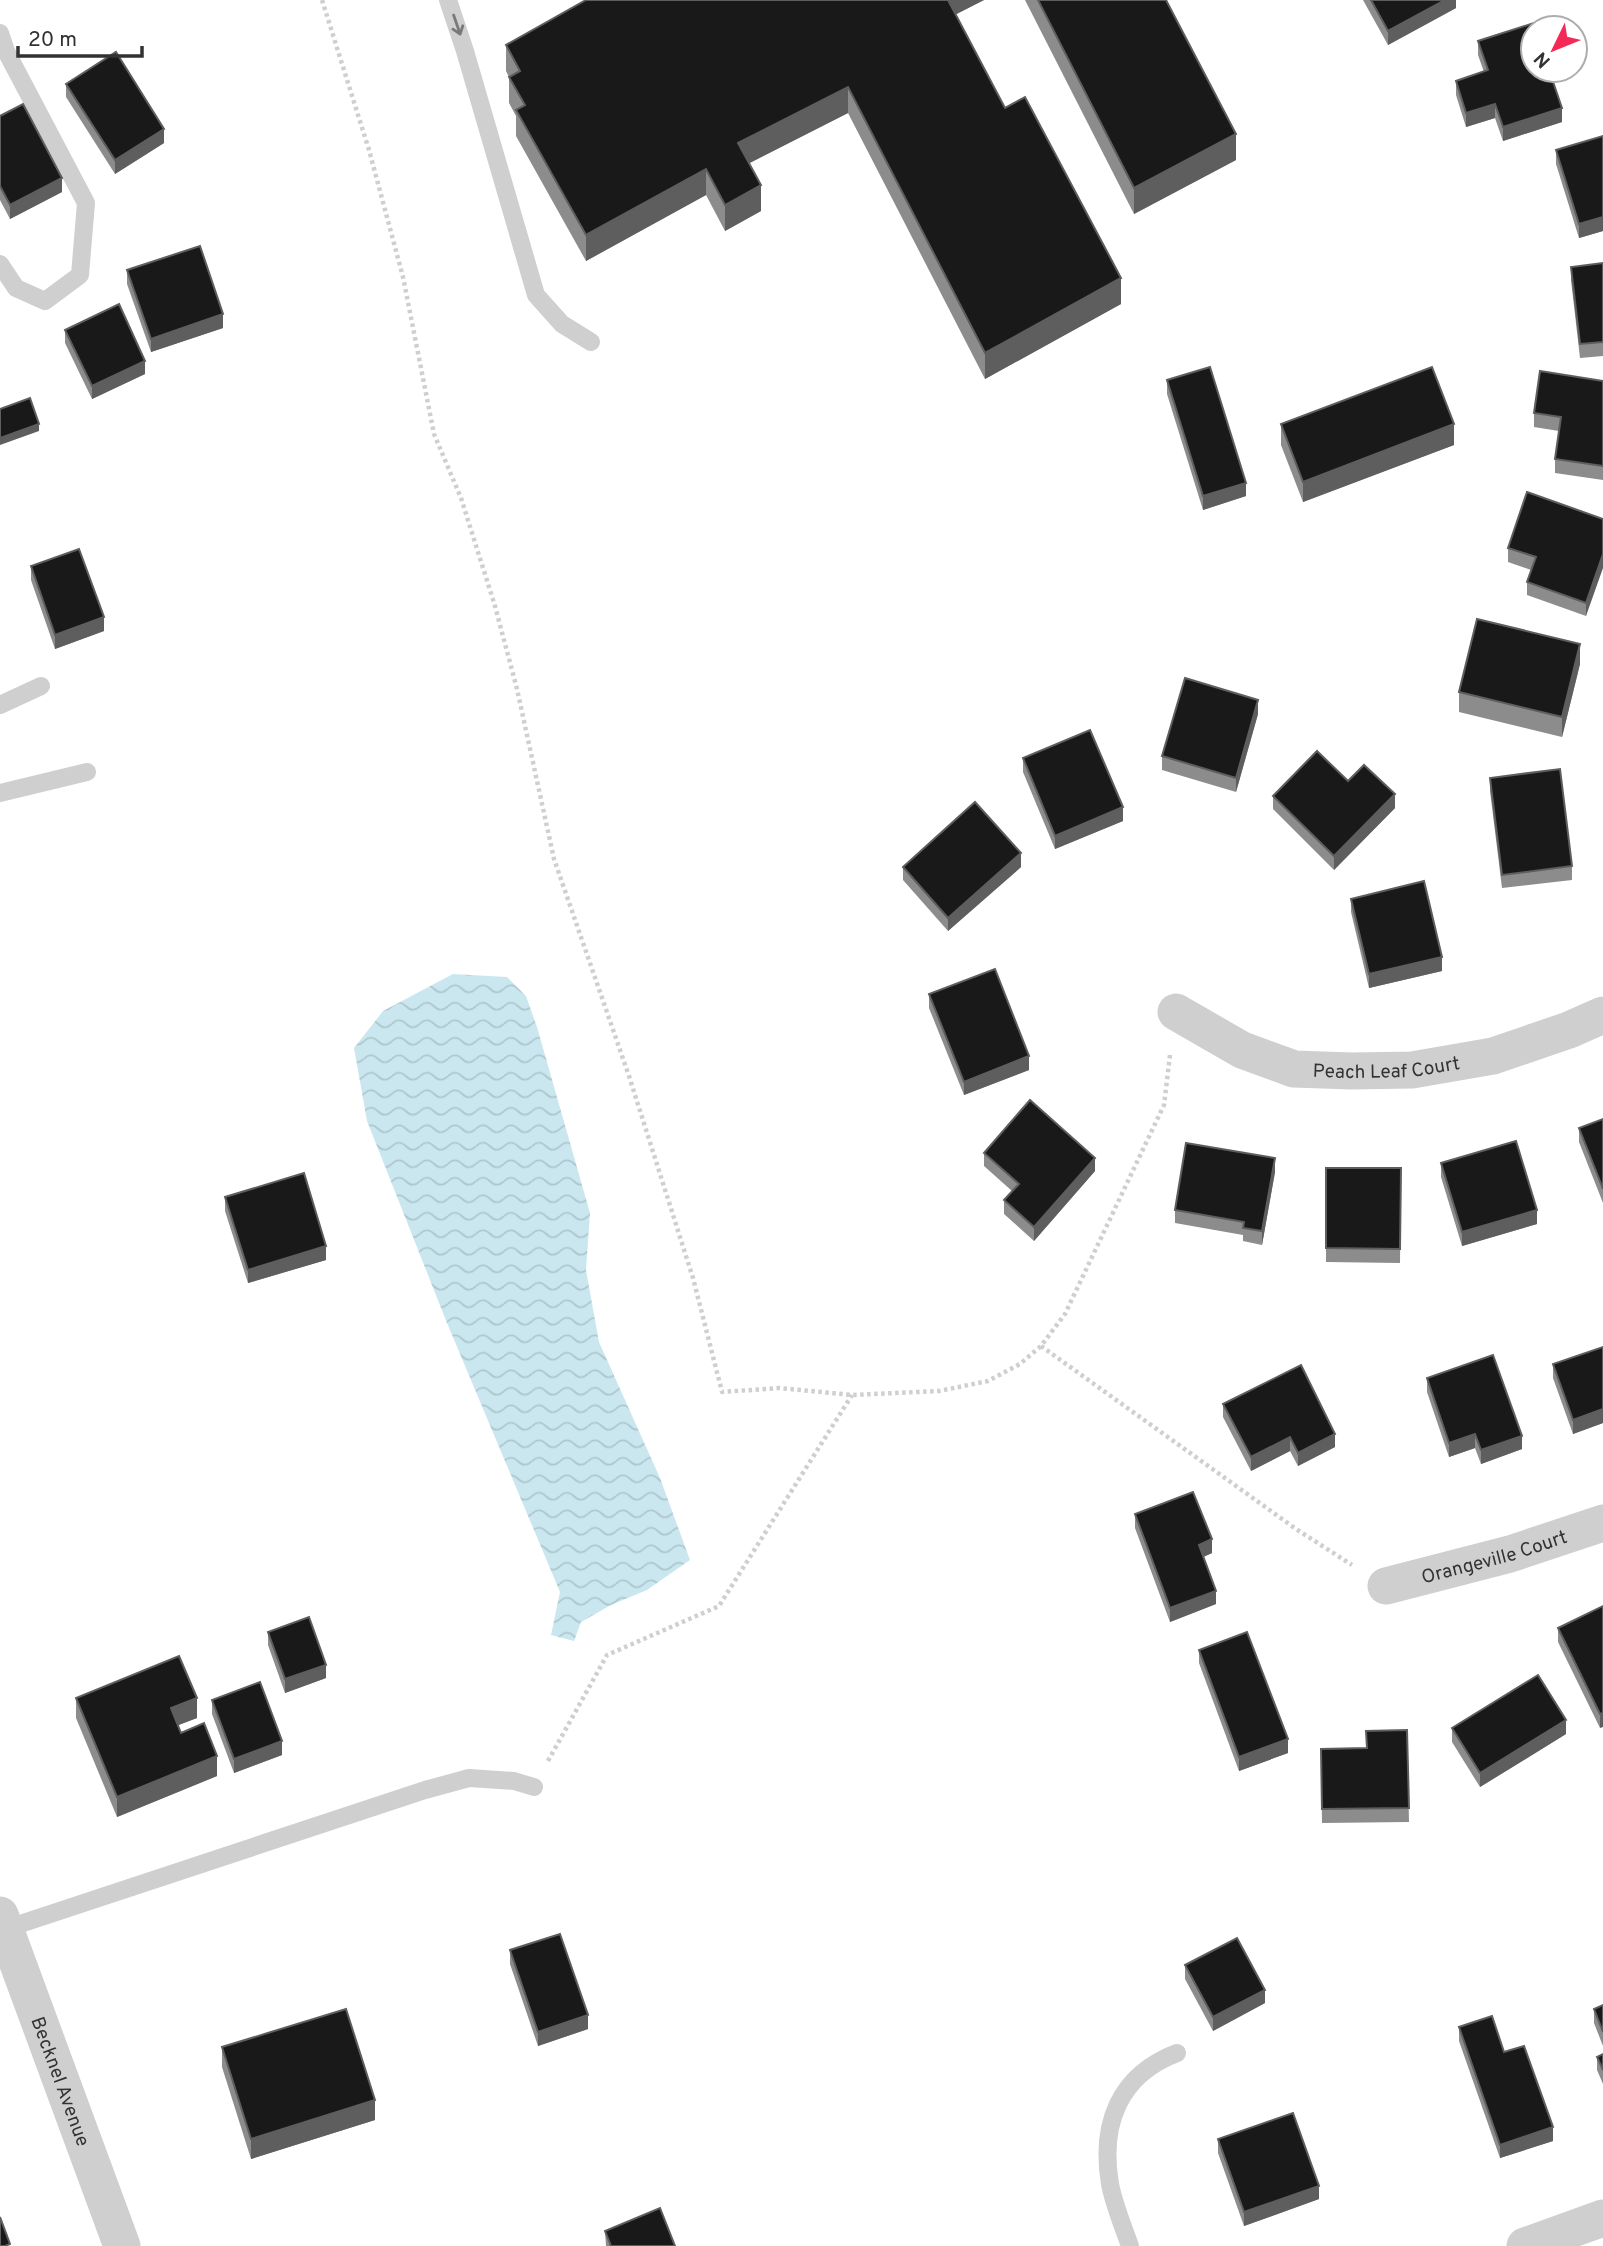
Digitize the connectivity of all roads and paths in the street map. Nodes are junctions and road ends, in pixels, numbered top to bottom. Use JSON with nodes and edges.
{"nodes":[{"id":1,"x":321,"y":0,"type":"edge"},
{"id":2,"x":448,"y":0,"type":"edge"},
{"id":3,"x":0,"y":33,"type":"edge"},
{"id":4,"x":0,"y":264,"type":"edge"},
{"id":5,"x":591,"y":342,"type":"dead end"},
{"id":6,"x":41,"y":686,"type":"dead end"},
{"id":7,"x":0,"y":705,"type":"edge"},
{"id":8,"x":87,"y":772,"type":"dead end"},
{"id":9,"x":0,"y":793,"type":"edge"},
{"id":10,"x":1176,"y":1012,"type":"joint"},
{"id":11,"x":1603,"y":1015,"type":"edge"},
{"id":12,"x":1041,"y":1346,"type":"junction"},
{"id":13,"x":852,"y":1395,"type":"junction"},
{"id":14,"x":1603,"y":1523,"type":"edge"},
{"id":15,"x":1386,"y":1586,"type":"joint"},
{"id":16,"x":534,"y":1787,"type":"joint"},
{"id":17,"x":2,"y":1925,"type":"edge"},
{"id":18,"x":1177,"y":2053,"type":"dead end"},
{"id":19,"x":1603,"y":2218,"type":"edge"},
{"id":20,"x":122,"y":2246,"type":"edge"},
{"id":21,"x":1130,"y":2246,"type":"edge"},
{"id":22,"x":1525,"y":2246,"type":"edge"}],
"edges":[{"from":1,"to":13,"type":"path"},
{"from":2,"to":5,"type":"lane","one_way":true},
{"from":3,"to":4,"type":"lane"},
{"from":6,"to":7,"type":"lane"},
{"from":8,"to":9,"type":"lane"},
{"from":10,"to":11,"type":"street","name":"Peach Leaf Court"},
{"from":10,"to":12,"type":"path"},
{"from":12,"to":13,"type":"path"},
{"from":12,"to":15,"type":"path"},
{"from":13,"to":16,"type":"path"},
{"from":14,"to":15,"type":"street","name":"Orangeville Court"},
{"from":16,"to":17,"type":"lane"},
{"from":17,"to":20,"type":"street","name":"Becknel Avenue"},
{"from":18,"to":21,"type":"lane"},
{"from":19,"to":22,"type":"street"}]}
